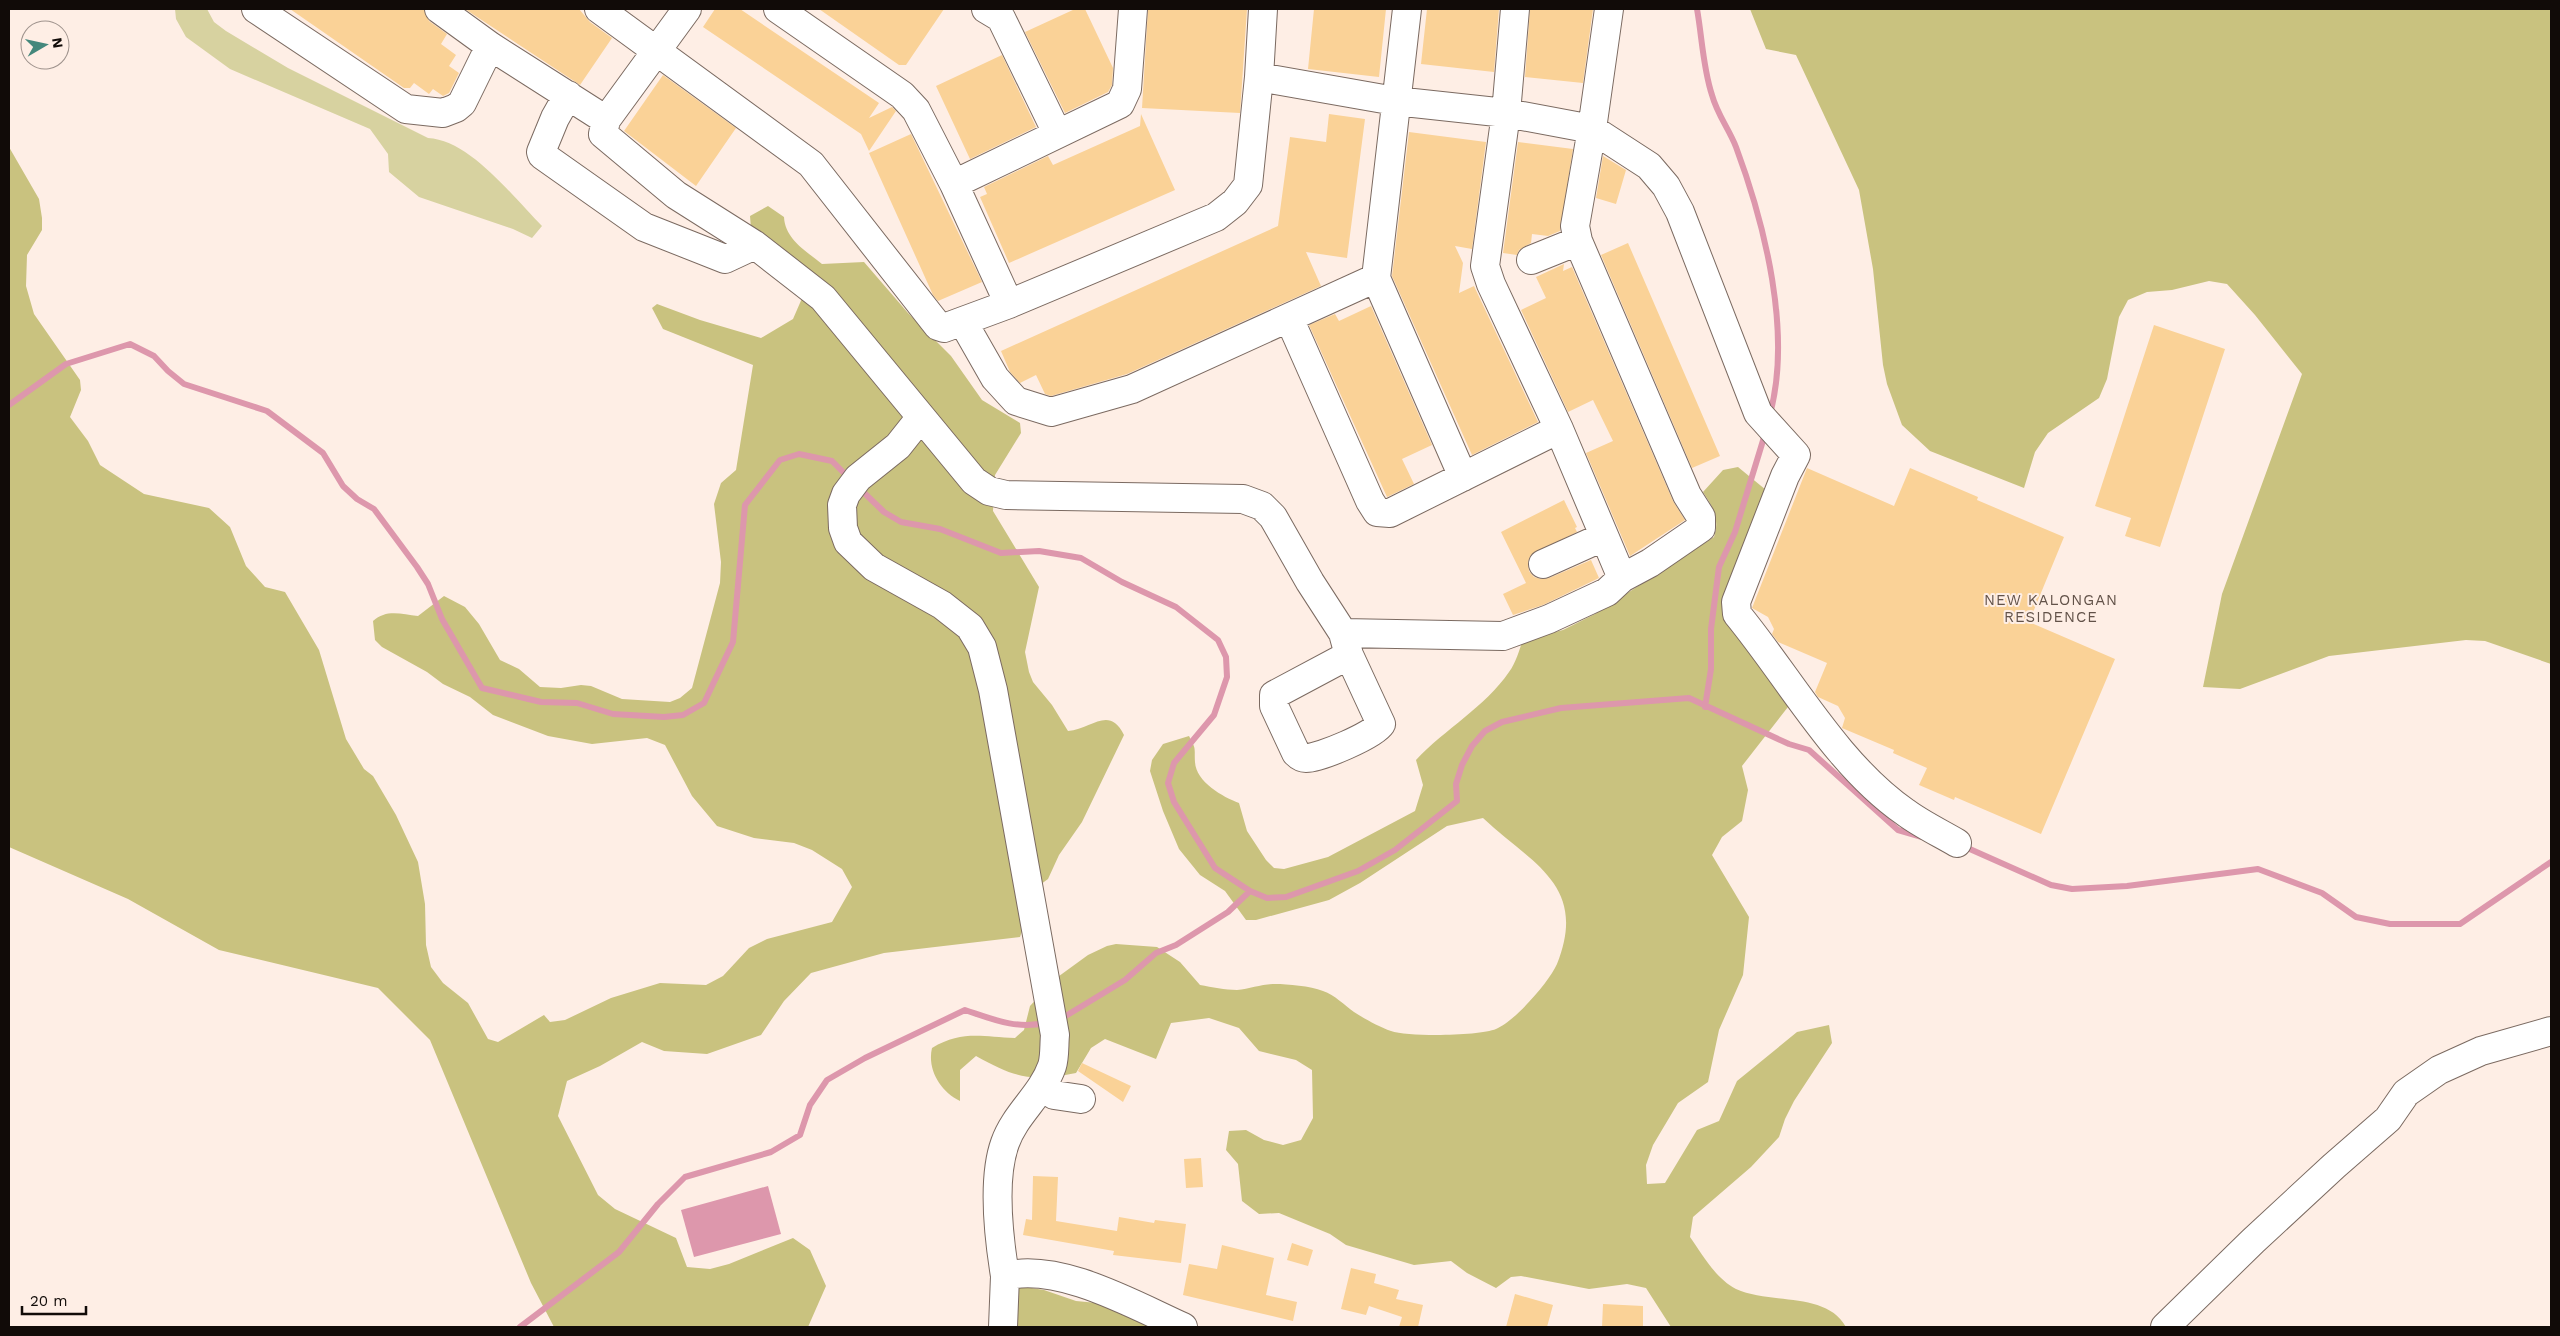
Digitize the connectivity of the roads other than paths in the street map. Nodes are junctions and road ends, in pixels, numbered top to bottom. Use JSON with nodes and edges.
{"nodes":[{"id":1,"x":256,"y":9,"type":"edge"},
{"id":2,"x":439,"y":9,"type":"edge"},
{"id":3,"x":599,"y":9,"type":"edge"},
{"id":4,"x":687,"y":9,"type":"edge"},
{"id":5,"x":778,"y":9,"type":"edge"},
{"id":6,"x":1133,"y":9,"type":"edge"},
{"id":7,"x":1263,"y":9,"type":"edge"},
{"id":8,"x":1407,"y":9,"type":"edge"},
{"id":9,"x":1515,"y":9,"type":"edge"},
{"id":10,"x":1609,"y":9,"type":"edge"},
{"id":11,"x":1003,"y":12,"type":"edge"},
{"id":12,"x":490,"y":46,"type":"junction"},
{"id":13,"x":656,"y":51,"type":"junction"},
{"id":14,"x":1259,"y":78,"type":"junction"},
{"id":15,"x":568,"y":95,"type":"junction"},
{"id":16,"x":1395,"y":101,"type":"junction"},
{"id":17,"x":1506,"y":113,"type":"junction"},
{"id":18,"x":606,"y":120,"type":"junction"},
{"id":19,"x":1592,"y":129,"type":"junction"},
{"id":20,"x":1057,"y":133,"type":"junction"},
{"id":21,"x":954,"y":184,"type":"junction"},
{"id":22,"x":1578,"y":241,"type":"junction"},
{"id":23,"x":755,"y":245,"type":"junction"},
{"id":24,"x":1531,"y":260,"type":"dead end"},
{"id":25,"x":1376,"y":278,"type":"junction"},
{"id":26,"x":1009,"y":304,"type":"junction"},
{"id":27,"x":1289,"y":318,"type":"junction"},
{"id":28,"x":962,"y":322,"type":"junction"},
{"id":29,"x":921,"y":417,"type":"junction"},
{"id":30,"x":1559,"y":430,"type":"junction"},
{"id":31,"x":1463,"y":477,"type":"junction"},
{"id":32,"x":1603,"y":538,"type":"junction"},
{"id":33,"x":1543,"y":564,"type":"dead end"},
{"id":34,"x":1622,"y":578,"type":"junction"},
{"id":35,"x":1957,"y":843,"type":"dead end"},
{"id":36,"x":2551,"y":1030,"type":"edge"},
{"id":37,"x":1042,"y":1086,"type":"junction"},
{"id":38,"x":1081,"y":1100,"type":"dead end"},
{"id":39,"x":1005,"y":1276,"type":"junction"},
{"id":40,"x":1003,"y":1327,"type":"edge"},
{"id":41,"x":1183,"y":1327,"type":"edge"},
{"id":42,"x":2165,"y":1327,"type":"edge"}],
"edges":[{"from":1,"to":12,"type":"street"},
{"from":2,"to":12,"type":"street"},
{"from":3,"to":13,"type":"street"},
{"from":4,"to":13,"type":"street"},
{"from":5,"to":21,"type":"street"},
{"from":6,"to":20,"type":"street"},
{"from":7,"to":14,"type":"street"},
{"from":8,"to":16,"type":"street"},
{"from":9,"to":17,"type":"street"},
{"from":10,"to":19,"type":"street"},
{"from":11,"to":20,"type":"street"},
{"from":12,"to":15,"type":"street"},
{"from":13,"to":18,"type":"street"},
{"from":13,"to":28,"type":"street"},
{"from":14,"to":16,"type":"street"},
{"from":14,"to":26,"type":"street"},
{"from":15,"to":18,"type":"street"},
{"from":15,"to":23,"type":"street"},
{"from":16,"to":17,"type":"street"},
{"from":16,"to":25,"type":"street"},
{"from":17,"to":19,"type":"street"},
{"from":17,"to":30,"type":"street"},
{"from":18,"to":23,"type":"street"},
{"from":19,"to":22,"type":"street"},
{"from":19,"to":35,"type":"street"},
{"from":20,"to":21,"type":"street"},
{"from":21,"to":26,"type":"street"},
{"from":22,"to":24,"type":"street"},
{"from":22,"to":34,"type":"street"},
{"from":23,"to":29,"type":"street"},
{"from":25,"to":27,"type":"street"},
{"from":25,"to":31,"type":"street"},
{"from":26,"to":28,"type":"street"},
{"from":27,"to":28,"type":"street"},
{"from":27,"to":31,"type":"street"},
{"from":29,"to":34,"type":"street"},
{"from":29,"to":37,"type":"street"},
{"from":30,"to":31,"type":"street"},
{"from":30,"to":32,"type":"street"},
{"from":32,"to":33,"type":"street"},
{"from":32,"to":34,"type":"street"},
{"from":36,"to":42,"type":"street"},
{"from":37,"to":38,"type":"street"},
{"from":37,"to":39,"type":"street"},
{"from":39,"to":40,"type":"street"},
{"from":39,"to":41,"type":"street"}]}
